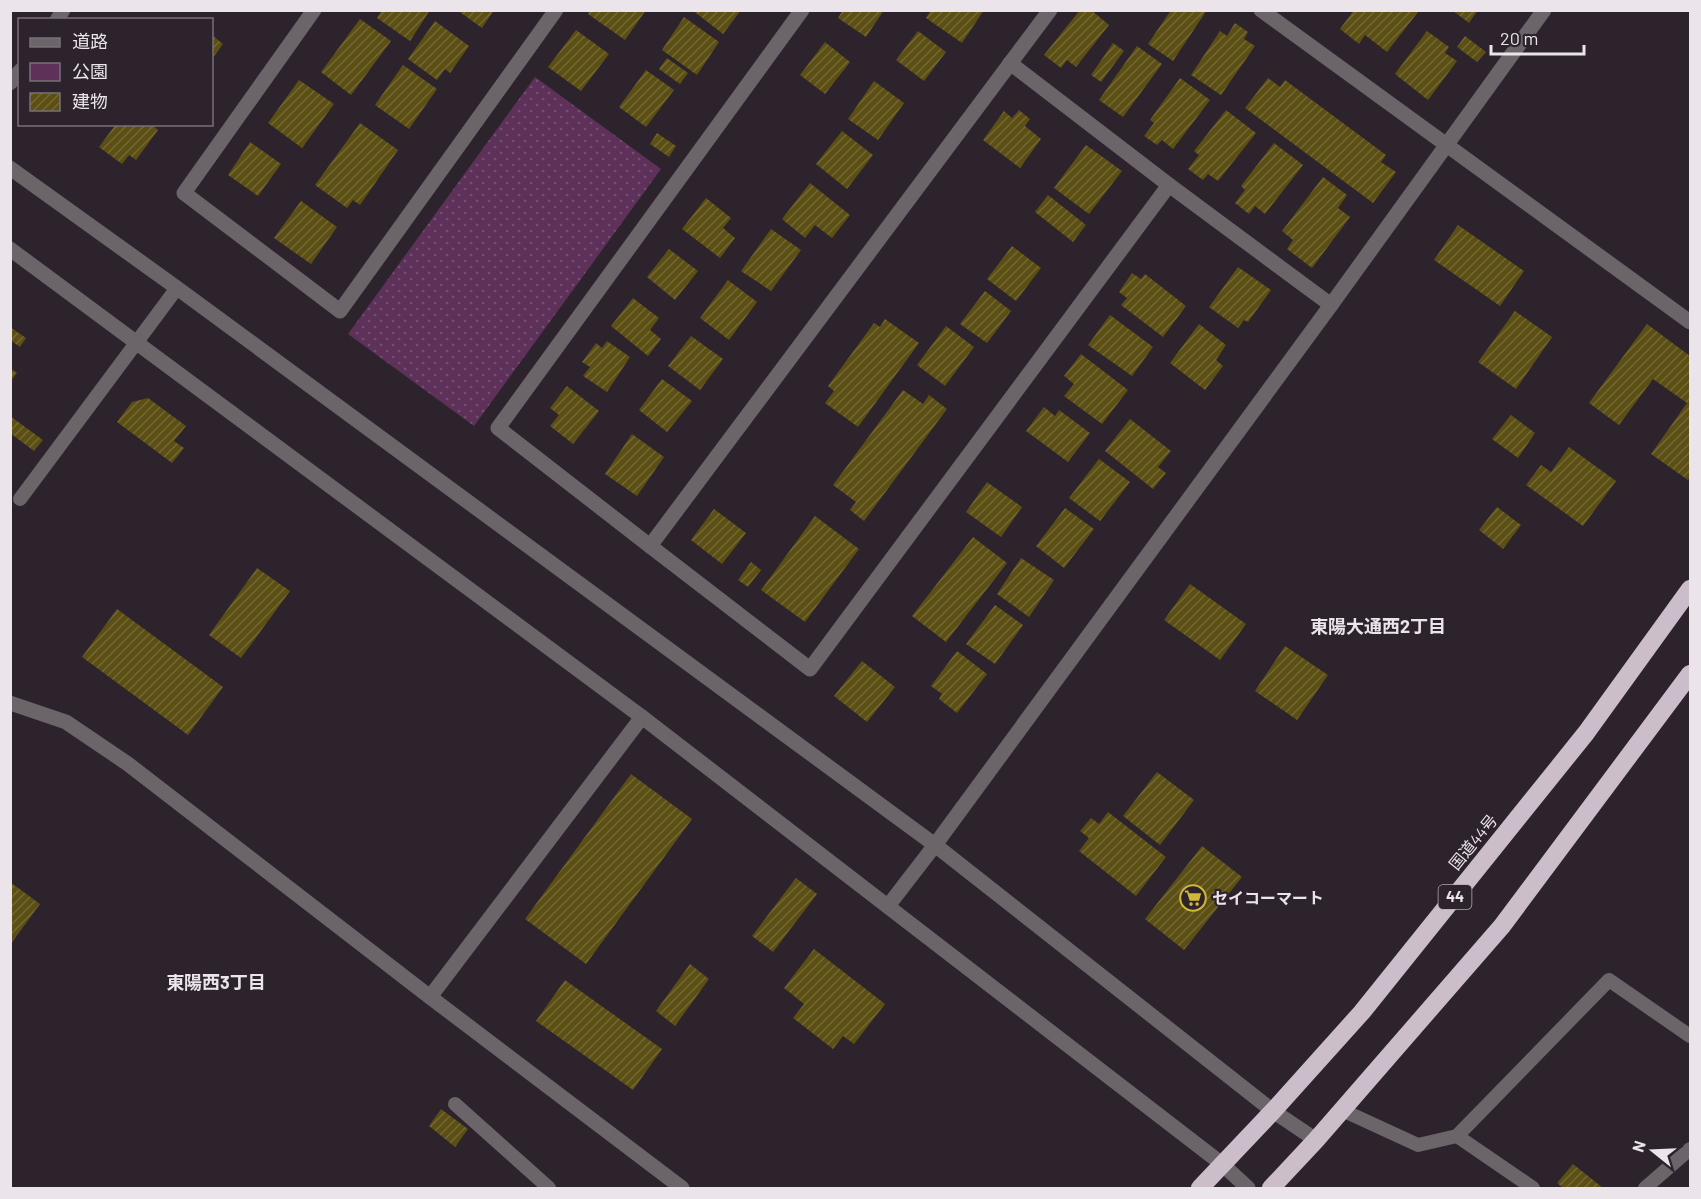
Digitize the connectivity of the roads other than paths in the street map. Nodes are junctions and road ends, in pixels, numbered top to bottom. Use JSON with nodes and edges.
{"nodes":[{"id":1,"x":314,"y":10,"type":"edge"},
{"id":2,"x":556,"y":10,"type":"edge"},
{"id":3,"x":802,"y":10,"type":"edge"},
{"id":4,"x":1050,"y":10,"type":"edge"},
{"id":5,"x":1261,"y":10,"type":"edge"},
{"id":6,"x":1544,"y":10,"type":"edge"},
{"id":7,"x":1010,"y":63,"type":"junction"},
{"id":8,"x":1446,"y":145,"type":"junction"},
{"id":9,"x":10,"y":168,"type":"edge"},
{"id":10,"x":1169,"y":185,"type":"junction"},
{"id":11,"x":10,"y":249,"type":"edge"},
{"id":12,"x":177,"y":288,"type":"junction"},
{"id":13,"x":1331,"y":305,"type":"junction"},
{"id":14,"x":1690,"y":322,"type":"edge"},
{"id":15,"x":137,"y":342,"type":"junction"},
{"id":16,"x":20,"y":499,"type":"dead end"},
{"id":17,"x":650,"y":546,"type":"junction"},
{"id":18,"x":1690,"y":589,"type":"edge"},
{"id":19,"x":1690,"y":674,"type":"edge"},
{"id":20,"x":10,"y":703,"type":"edge"},
{"id":21,"x":642,"y":717,"type":"junction"},
{"id":22,"x":935,"y":845,"type":"junction"},
{"id":23,"x":888,"y":906,"type":"junction"},
{"id":24,"x":430,"y":997,"type":"junction"},
{"id":25,"x":1690,"y":1036,"type":"edge"},
{"id":26,"x":455,"y":1104,"type":"dead end"},
{"id":27,"x":1342,"y":1110,"type":"junction"},
{"id":28,"x":1274,"y":1111,"type":"junction"},
{"id":29,"x":1457,"y":1136,"type":"junction"},
{"id":30,"x":1316,"y":1140,"type":"junction"},
{"id":31,"x":1690,"y":1149,"type":"edge"},
{"id":32,"x":1222,"y":1164,"type":"junction"},
{"id":33,"x":549,"y":1188,"type":"edge"},
{"id":34,"x":682,"y":1188,"type":"edge"},
{"id":35,"x":1200,"y":1188,"type":"edge"},
{"id":36,"x":1248,"y":1188,"type":"edge"},
{"id":37,"x":1271,"y":1188,"type":"edge"},
{"id":38,"x":1533,"y":1188,"type":"edge"},
{"id":39,"x":1645,"y":1188,"type":"edge"}],
"edges":[{"from":1,"to":2,"type":"street"},
{"from":3,"to":17,"type":"street"},
{"from":4,"to":7,"type":"street"},
{"from":5,"to":8,"type":"street"},
{"from":6,"to":8,"type":"street"},
{"from":7,"to":10,"type":"street"},
{"from":7,"to":17,"type":"street"},
{"from":8,"to":13,"type":"street"},
{"from":8,"to":14,"type":"street"},
{"from":9,"to":12,"type":"street"},
{"from":10,"to":13,"type":"street"},
{"from":10,"to":17,"type":"street"},
{"from":11,"to":15,"type":"street"},
{"from":12,"to":15,"type":"lane"},
{"from":12,"to":22,"type":"street"},
{"from":13,"to":22,"type":"street"},
{"from":15,"to":16,"type":"lane"},
{"from":15,"to":21,"type":"street"},
{"from":18,"to":28,"type":"highway","name":"国道44号","number":"44"},
{"from":19,"to":27,"type":"highway"},
{"from":20,"to":24,"type":"street"},
{"from":21,"to":23,"type":"street"},
{"from":21,"to":24,"type":"street"},
{"from":22,"to":23,"type":"street"},
{"from":22,"to":28,"type":"street"},
{"from":23,"to":32,"type":"street"},
{"from":24,"to":34,"type":"street"},
{"from":25,"to":29,"type":"lane"},
{"from":26,"to":33,"type":"lane"},
{"from":27,"to":29,"type":"lane"},
{"from":27,"to":30,"type":"highway"},
{"from":28,"to":30,"type":"street"},
{"from":28,"to":32,"type":"highway","name":"国道44号","number":"44"},
{"from":29,"to":38,"type":"lane"},
{"from":30,"to":37,"type":"highway"},
{"from":31,"to":39,"type":"lane"},
{"from":32,"to":35,"type":"highway","name":"国道44号","number":"44"},
{"from":32,"to":36,"type":"street"}]}
